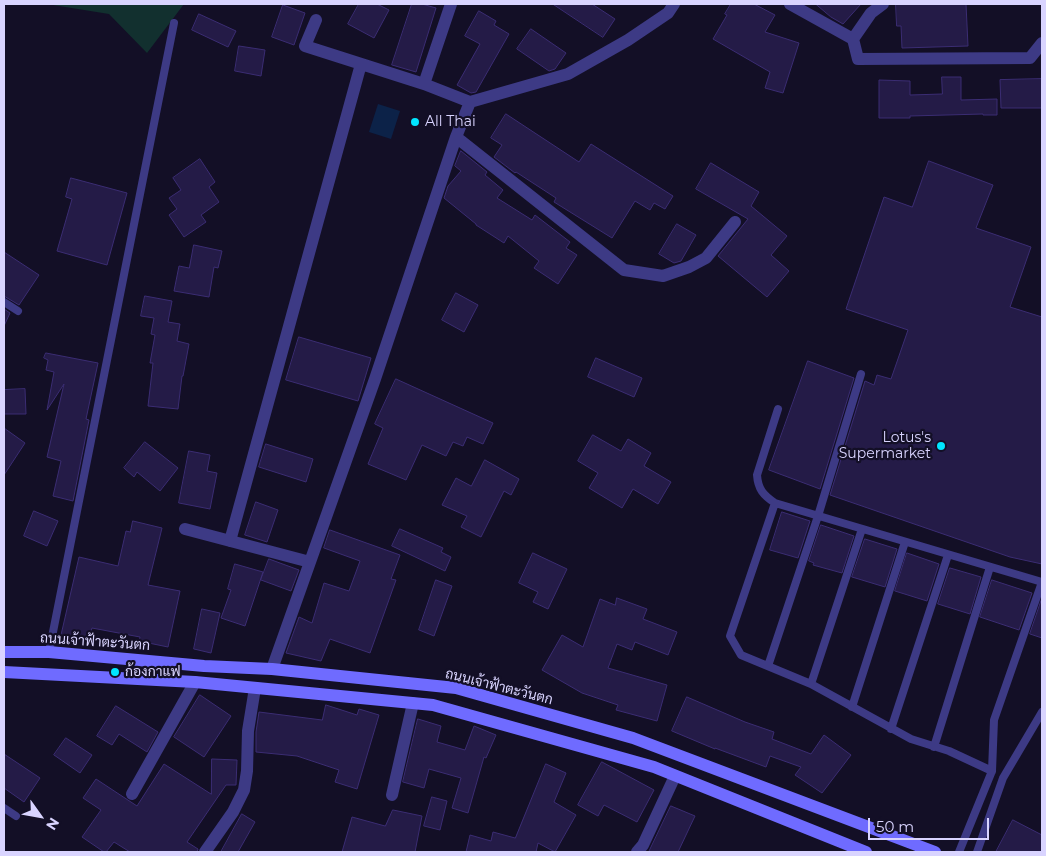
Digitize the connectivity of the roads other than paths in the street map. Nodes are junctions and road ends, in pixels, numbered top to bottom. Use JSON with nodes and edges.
{"nodes":[{"id":1,"x":451,"y":4,"type":"edge"},
{"id":2,"x":674,"y":4,"type":"edge"},
{"id":3,"x":790,"y":4,"type":"edge"},
{"id":4,"x":883,"y":4,"type":"edge"},
{"id":5,"x":316,"y":20,"type":"dead end"},
{"id":6,"x":174,"y":23,"type":"dead end"},
{"id":7,"x":853,"y":39,"type":"junction"},
{"id":8,"x":1042,"y":43,"type":"edge"},
{"id":9,"x":361,"y":64,"type":"junction"},
{"id":10,"x":424,"y":84,"type":"junction"},
{"id":11,"x":470,"y":102,"type":"junction"},
{"id":12,"x":456,"y":137,"type":"junction"},
{"id":13,"x":736,"y":222,"type":"dead end"},
{"id":14,"x":4,"y":302,"type":"edge"},
{"id":15,"x":18,"y":311,"type":"dead end"},
{"id":16,"x":862,"y":374,"type":"dead end"},
{"id":17,"x":778,"y":409,"type":"dead end"},
{"id":18,"x":774,"y":503,"type":"junction"},
{"id":19,"x":818,"y":516,"type":"junction"},
{"id":20,"x":862,"y":528,"type":"junction"},
{"id":21,"x":185,"y":529,"type":"dead end"},
{"id":22,"x":230,"y":541,"type":"junction"},
{"id":23,"x":905,"y":542,"type":"junction"},
{"id":24,"x":948,"y":555,"type":"junction"},
{"id":25,"x":310,"y":562,"type":"junction"},
{"id":26,"x":990,"y":567,"type":"junction"},
{"id":27,"x":1042,"y":582,"type":"edge"},
{"id":28,"x":4,"y":652,"type":"edge"},
{"id":29,"x":49,"y":652,"type":"junction"},
{"id":30,"x":768,"y":666,"type":"junction"},
{"id":31,"x":272,"y":669,"type":"junction"},
{"id":32,"x":4,"y":672,"type":"edge"},
{"id":33,"x":195,"y":682,"type":"junction"},
{"id":34,"x":811,"y":684,"type":"junction"},
{"id":35,"x":255,"y":688,"type":"junction"},
{"id":36,"x":413,"y":703,"type":"junction"},
{"id":37,"x":852,"y":707,"type":"junction"},
{"id":38,"x":1042,"y":712,"type":"edge"},
{"id":39,"x":891,"y":729,"type":"junction"},
{"id":40,"x":934,"y":746,"type":"junction"},
{"id":41,"x":992,"y":771,"type":"junction"},
{"id":42,"x":675,"y":776,"type":"junction"},
{"id":43,"x":132,"y":794,"type":"dead end"},
{"id":44,"x":392,"y":795,"type":"dead end"},
{"id":45,"x":4,"y":808,"type":"edge"},
{"id":46,"x":16,"y":816,"type":"dead end"},
{"id":47,"x":205,"y":852,"type":"edge"},
{"id":48,"x":638,"y":852,"type":"edge"},
{"id":49,"x":866,"y":852,"type":"edge"},
{"id":50,"x":935,"y":852,"type":"edge"},
{"id":51,"x":959,"y":852,"type":"edge"},
{"id":52,"x":977,"y":852,"type":"edge"}],
"edges":[{"from":1,"to":10,"type":"street"},
{"from":2,"to":11,"type":"street"},
{"from":3,"to":7,"type":"street"},
{"from":4,"to":7,"type":"street"},
{"from":5,"to":9,"type":"street"},
{"from":6,"to":29,"type":"lane"},
{"from":7,"to":8,"type":"street"},
{"from":9,"to":10,"type":"street"},
{"from":9,"to":22,"type":"street"},
{"from":10,"to":11,"type":"street"},
{"from":11,"to":12,"type":"street"},
{"from":12,"to":13,"type":"street"},
{"from":12,"to":25,"type":"street"},
{"from":14,"to":15,"type":"lane"},
{"from":16,"to":19,"type":"lane"},
{"from":17,"to":18,"type":"lane"},
{"from":18,"to":19,"type":"lane"},
{"from":18,"to":30,"type":"lane"},
{"from":19,"to":20,"type":"lane"},
{"from":19,"to":30,"type":"lane"},
{"from":20,"to":23,"type":"lane"},
{"from":20,"to":34,"type":"lane"},
{"from":21,"to":22,"type":"street"},
{"from":22,"to":25,"type":"street"},
{"from":23,"to":24,"type":"lane"},
{"from":23,"to":37,"type":"lane"},
{"from":24,"to":26,"type":"lane"},
{"from":24,"to":39,"type":"lane"},
{"from":25,"to":31,"type":"street"},
{"from":26,"to":27,"type":"lane"},
{"from":26,"to":40,"type":"lane"},
{"from":27,"to":41,"type":"lane"},
{"from":28,"to":29,"type":"main road","name":"ถนนเจ้าฟ้าตะวันตก"},
{"from":29,"to":31,"type":"main road","name":"ถนนเจ้าฟ้าตะวันตก"},
{"from":30,"to":34,"type":"lane"},
{"from":31,"to":50,"type":"main road","name":"ถนนเจ้าฟ้าตะวันตก"},
{"from":32,"to":33,"type":"main road"},
{"from":33,"to":35,"type":"main road"},
{"from":33,"to":43,"type":"street"},
{"from":34,"to":37,"type":"lane"},
{"from":35,"to":36,"type":"main road"},
{"from":35,"to":47,"type":"street"},
{"from":36,"to":42,"type":"main road"},
{"from":36,"to":44,"type":"street"},
{"from":37,"to":39,"type":"lane"},
{"from":38,"to":52,"type":"lane"},
{"from":39,"to":40,"type":"lane"},
{"from":40,"to":41,"type":"lane"},
{"from":41,"to":51,"type":"lane"},
{"from":42,"to":48,"type":"street"},
{"from":42,"to":49,"type":"main road"},
{"from":45,"to":46,"type":"lane"}]}
